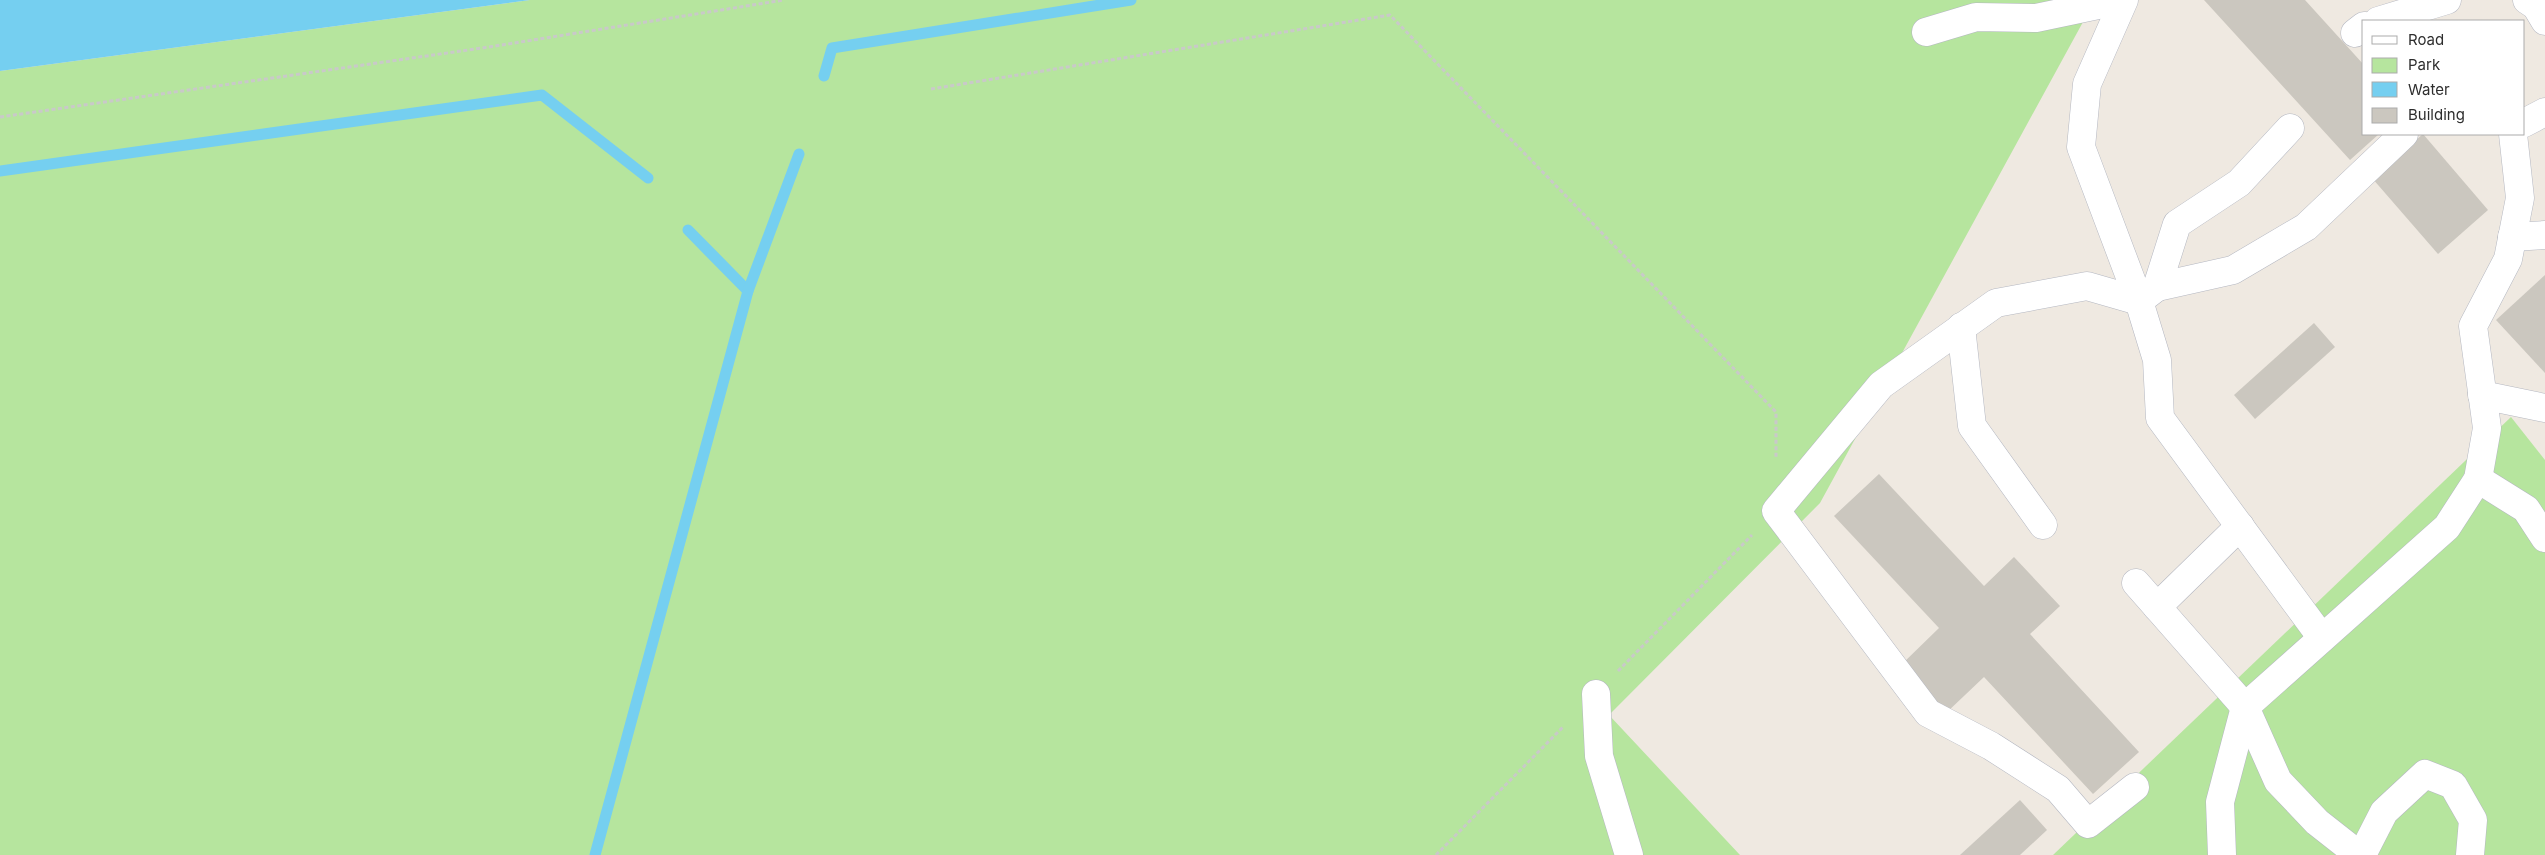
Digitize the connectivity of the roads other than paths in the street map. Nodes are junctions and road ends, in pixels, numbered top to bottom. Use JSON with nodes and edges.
{"nodes":[{"id":1,"x":2123,"y":0,"type":"edge"},
{"id":2,"x":2447,"y":0,"type":"edge"},
{"id":3,"x":2527,"y":0,"type":"edge"},
{"id":4,"x":2407,"y":11,"type":"edge"},
{"id":5,"x":2383,"y":20,"type":"edge"},
{"id":6,"x":2545,"y":21,"type":"edge"},
{"id":7,"x":1926,"y":32,"type":"dead end"},
{"id":8,"x":2545,"y":112,"type":"edge"},
{"id":9,"x":2525,"y":122,"type":"edge"},
{"id":10,"x":2290,"y":128,"type":"dead end"},
{"id":11,"x":2403,"y":135,"type":"edge"},
{"id":12,"x":2513,"y":135,"type":"edge"},
{"id":13,"x":2545,"y":235,"type":"edge"},
{"id":14,"x":2512,"y":238,"type":"junction"},
{"id":15,"x":2148,"y":294,"type":"junction"},
{"id":16,"x":1961,"y":327,"type":"junction"},
{"id":17,"x":2482,"y":395,"type":"junction"},
{"id":18,"x":2545,"y":408,"type":"edge"},
{"id":19,"x":2478,"y":479,"type":"junction"},
{"id":20,"x":2043,"y":525,"type":"dead end"},
{"id":21,"x":2240,"y":526,"type":"junction"},
{"id":22,"x":2545,"y":538,"type":"edge"},
{"id":23,"x":2136,"y":583,"type":"dead end"},
{"id":24,"x":2157,"y":607,"type":"junction"},
{"id":25,"x":2322,"y":638,"type":"junction"},
{"id":26,"x":1596,"y":694,"type":"road end"},
{"id":27,"x":2245,"y":707,"type":"junction"},
{"id":28,"x":2135,"y":787,"type":"dead end"},
{"id":29,"x":1629,"y":855,"type":"edge"},
{"id":30,"x":2222,"y":855,"type":"edge"},
{"id":31,"x":2360,"y":855,"type":"edge"},
{"id":32,"x":2470,"y":855,"type":"edge"}],
"edges":[{"from":1,"to":7,"type":"lane"},
{"from":1,"to":15,"type":"lane"},
{"from":2,"to":4,"type":"lane"},
{"from":3,"to":6,"type":"lane"},
{"from":4,"to":5,"type":"lane"},
{"from":8,"to":9,"type":"lane"},
{"from":10,"to":15,"type":"lane"},
{"from":11,"to":15,"type":"lane"},
{"from":12,"to":14,"type":"lane"},
{"from":13,"to":14,"type":"lane"},
{"from":14,"to":17,"type":"lane"},
{"from":15,"to":16,"type":"lane"},
{"from":15,"to":21,"type":"lane"},
{"from":16,"to":20,"type":"lane"},
{"from":16,"to":28,"type":"lane"},
{"from":17,"to":18,"type":"lane"},
{"from":17,"to":19,"type":"lane"},
{"from":19,"to":22,"type":"lane"},
{"from":19,"to":25,"type":"lane"},
{"from":21,"to":24,"type":"lane"},
{"from":21,"to":25,"type":"lane"},
{"from":23,"to":24,"type":"lane"},
{"from":24,"to":27,"type":"lane"},
{"from":25,"to":27,"type":"lane"},
{"from":26,"to":29,"type":"lane"},
{"from":27,"to":30,"type":"lane"},
{"from":27,"to":31,"type":"lane"},
{"from":31,"to":32,"type":"lane"}]}
